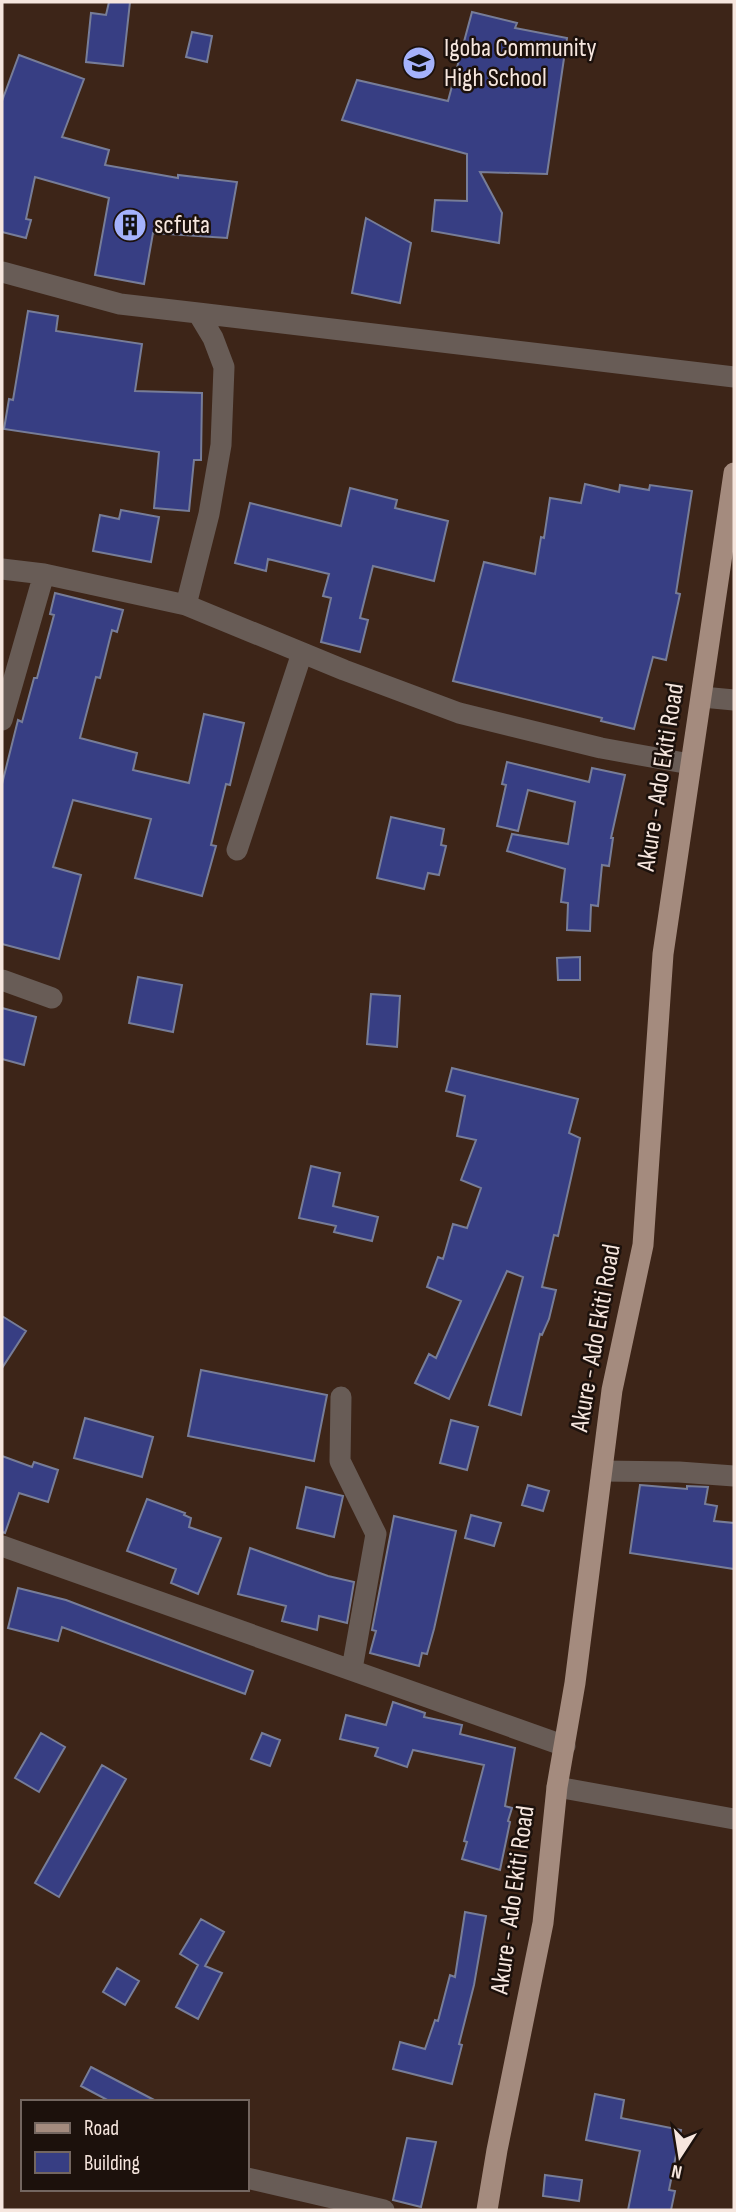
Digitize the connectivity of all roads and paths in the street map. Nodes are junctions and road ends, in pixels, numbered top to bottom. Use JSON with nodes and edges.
{"nodes":[{"id":1,"x":2,"y":272,"type":"edge"},
{"id":2,"x":198,"y":313,"type":"junction"},
{"id":3,"x":734,"y":377,"type":"edge"},
{"id":4,"x":734,"y":473,"type":"edge"},
{"id":5,"x":2,"y":569,"type":"edge"},
{"id":6,"x":44,"y":574,"type":"junction"},
{"id":7,"x":186,"y":605,"type":"junction"},
{"id":8,"x":302,"y":653,"type":"junction"},
{"id":9,"x":702,"y":697,"type":"junction"},
{"id":10,"x":734,"y":700,"type":"edge"},
{"id":11,"x":2,"y":720,"type":"edge"},
{"id":12,"x":690,"y":764,"type":"junction"},
{"id":13,"x":237,"y":850,"type":"dead end"},
{"id":14,"x":2,"y":980,"type":"edge"},
{"id":15,"x":52,"y":998,"type":"dead end"},
{"id":16,"x":341,"y":1397,"type":"dead end"},
{"id":17,"x":602,"y":1471,"type":"junction"},
{"id":18,"x":734,"y":1476,"type":"edge"},
{"id":19,"x":2,"y":1546,"type":"edge"},
{"id":20,"x":352,"y":1669,"type":"junction"},
{"id":21,"x":565,"y":1746,"type":"junction"},
{"id":22,"x":557,"y":1787,"type":"junction"},
{"id":23,"x":734,"y":1819,"type":"edge"},
{"id":24,"x":248,"y":2178,"type":"edge"},
{"id":25,"x":384,"y":2210,"type":"edge"},
{"id":26,"x":487,"y":2210,"type":"edge"}],
"edges":[{"from":1,"to":2,"type":"street"},
{"from":2,"to":3,"type":"street"},
{"from":2,"to":7,"type":"street"},
{"from":4,"to":9,"type":"main road","name":"Akure - Ado Ekiti Road"},
{"from":5,"to":6,"type":"street"},
{"from":6,"to":7,"type":"street"},
{"from":6,"to":11,"type":"street"},
{"from":7,"to":8,"type":"street"},
{"from":8,"to":12,"type":"street"},
{"from":8,"to":13,"type":"street"},
{"from":9,"to":10,"type":"street"},
{"from":9,"to":12,"type":"main road","name":"Akure - Ado Ekiti Road"},
{"from":12,"to":17,"type":"main road","name":"Akure - Ado Ekiti Road"},
{"from":14,"to":15,"type":"street"},
{"from":16,"to":20,"type":"street"},
{"from":17,"to":18,"type":"street"},
{"from":17,"to":21,"type":"main road","name":"Akure - Ado Ekiti Road"},
{"from":19,"to":20,"type":"street"},
{"from":20,"to":21,"type":"street"},
{"from":21,"to":22,"type":"main road","name":"Akure - Ado Ekiti Road"},
{"from":22,"to":23,"type":"street"},
{"from":22,"to":26,"type":"main road","name":"Akure - Ado Ekiti Road"},
{"from":24,"to":25,"type":"street"}]}
